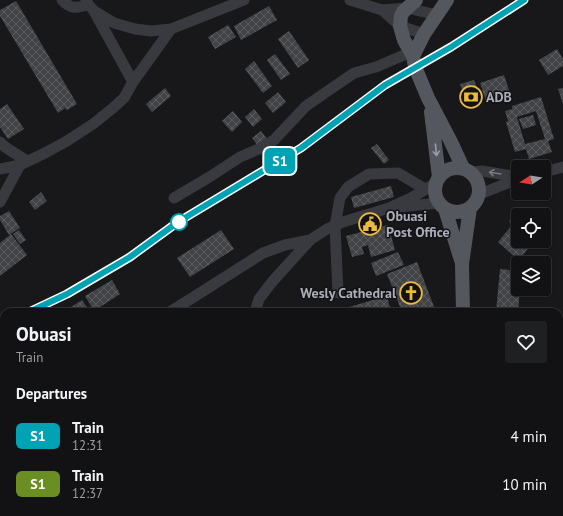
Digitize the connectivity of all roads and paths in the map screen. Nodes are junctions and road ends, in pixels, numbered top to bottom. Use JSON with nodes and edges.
{"nodes":[{"id":1,"x":62,"y":0,"type":"edge"},
{"id":2,"x":244,"y":0,"type":"edge"},
{"id":3,"x":350,"y":0,"type":"edge"},
{"id":4,"x":447,"y":0,"type":"edge"},
{"id":5,"x":411,"y":4,"type":"edge"},
{"id":6,"x":90,"y":5,"type":"edge"},
{"id":7,"x":382,"y":10,"type":"junction"},
{"id":8,"x":436,"y":15,"type":"junction"},
{"id":9,"x":400,"y":26,"type":"junction"},
{"id":10,"x":171,"y":29,"type":"junction"},
{"id":11,"x":424,"y":34,"type":"junction"},
{"id":12,"x":412,"y":54,"type":"junction"},
{"id":13,"x":133,"y":82,"type":"junction"},
{"id":14,"x":428,"y":98,"type":"junction"},
{"id":15,"x":0,"y":142,"type":"edge"},
{"id":16,"x":23,"y":163,"type":"junction"},
{"id":17,"x":563,"y":167,"type":"edge"},
{"id":18,"x":0,"y":169,"type":"edge"},
{"id":19,"x":467,"y":170,"type":"junction"},
{"id":20,"x":551,"y":170,"type":"edge"},
{"id":21,"x":511,"y":177,"type":"edge"},
{"id":22,"x":511,"y":181,"type":"edge"},
{"id":23,"x":433,"y":183,"type":"junction"},
{"id":24,"x":480,"y":194,"type":"junction"},
{"id":25,"x":174,"y":198,"type":"dead end"},
{"id":26,"x":0,"y":202,"type":"edge"},
{"id":27,"x":442,"y":206,"type":"junction"},
{"id":28,"x":389,"y":208,"type":"junction"},
{"id":29,"x":470,"y":208,"type":"junction"},
{"id":30,"x":336,"y":226,"type":"junction"},
{"id":31,"x":310,"y":240,"type":"junction"},
{"id":32,"x":462,"y":264,"type":"junction"},
{"id":33,"x":338,"y":293,"type":"dead end"},
{"id":34,"x":176,"y":308,"type":"edge"},
{"id":35,"x":256,"y":308,"type":"edge"},
{"id":36,"x":463,"y":308,"type":"edge"}],
"edges":[{"from":1,"to":6,"type":"street"},
{"from":2,"to":10,"type":"street"},
{"from":3,"to":7,"type":"street"},
{"from":4,"to":8,"type":"main road"},
{"from":5,"to":7,"type":"street"},
{"from":5,"to":8,"type":"street"},
{"from":5,"to":9,"type":"main road"},
{"from":6,"to":10,"type":"street"},
{"from":6,"to":13,"type":"street"},
{"from":7,"to":9,"type":"street"},
{"from":8,"to":11,"type":"main road"},
{"from":9,"to":11,"type":"street"},
{"from":9,"to":12,"type":"main road"},
{"from":10,"to":13,"type":"street"},
{"from":11,"to":12,"type":"main road"},
{"from":12,"to":14,"type":"main road"},
{"from":12,"to":25,"type":"street"},
{"from":13,"to":16,"type":"street"},
{"from":14,"to":19,"type":"main road"},
{"from":14,"to":23,"type":"main road","one_way":true},
{"from":15,"to":16,"type":"street"},
{"from":16,"to":18,"type":"street"},
{"from":16,"to":26,"type":"street"},
{"from":17,"to":20,"type":"street"},
{"from":21,"to":19,"type":"street","one_way":true},
{"from":19,"to":23,"type":"main road"},
{"from":19,"to":24,"type":"main road"},
{"from":22,"to":24,"type":"street"},
{"from":23,"to":27,"type":"main road"},
{"from":23,"to":28,"type":"street"},
{"from":23,"to":30,"type":"street"},
{"from":24,"to":29,"type":"main road"},
{"from":27,"to":28,"type":"street"},
{"from":27,"to":29,"type":"main road"},
{"from":27,"to":32,"type":"main road"},
{"from":28,"to":30,"type":"street"},
{"from":29,"to":32,"type":"main road"},
{"from":30,"to":31,"type":"street"},
{"from":30,"to":33,"type":"street"},
{"from":31,"to":34,"type":"street"},
{"from":31,"to":35,"type":"street"},
{"from":32,"to":36,"type":"main road"}]}
